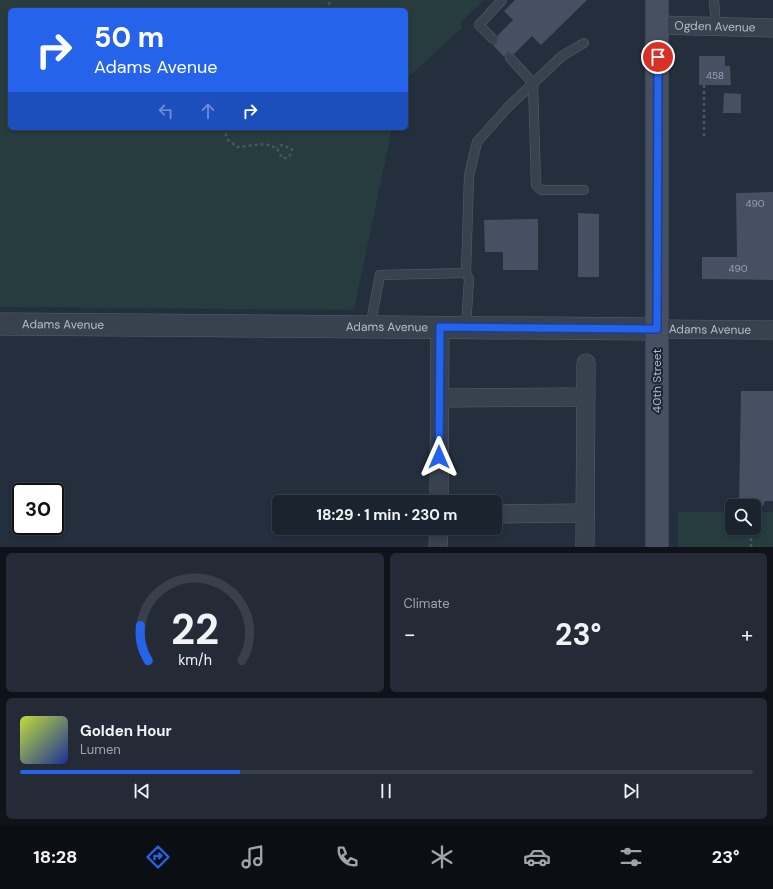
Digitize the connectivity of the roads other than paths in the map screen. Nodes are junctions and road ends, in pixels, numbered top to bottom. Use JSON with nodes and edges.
{"nodes":[{"id":1,"x":502,"y":0,"type":"edge"},
{"id":2,"x":657,"y":0,"type":"edge"},
{"id":3,"x":714,"y":0,"type":"edge"},
{"id":4,"x":658,"y":25,"type":"junction"},
{"id":5,"x":716,"y":27,"type":"junction"},
{"id":6,"x":773,"y":28,"type":"edge"},
{"id":7,"x":492,"y":39,"type":"dead end"},
{"id":8,"x":584,"y":43,"type":"dead end"},
{"id":9,"x":510,"y":58,"type":"dead end"},
{"id":10,"x":533,"y":83,"type":"junction"},
{"id":11,"x":584,"y":190,"type":"dead end"},
{"id":12,"x":466,"y":273,"type":"junction"},
{"id":13,"x":0,"y":324,"type":"edge"},
{"id":14,"x":370,"y":326,"type":"junction"},
{"id":15,"x":440,"y":327,"type":"junction"},
{"id":16,"x":466,"y":327,"type":"junction"},
{"id":17,"x":657,"y":329,"type":"junction"},
{"id":18,"x":773,"y":330,"type":"edge"},
{"id":19,"x":586,"y":363,"type":"dead end"},
{"id":20,"x":586,"y":397,"type":"junction"},
{"id":21,"x":440,"y":398,"type":"junction"},
{"id":22,"x":439,"y":495,"type":"edge"},
{"id":23,"x":585,"y":513,"type":"junction"},
{"id":24,"x":502,"y":514,"type":"edge"},
{"id":25,"x":439,"y":535,"type":"edge"},
{"id":26,"x":438,"y":547,"type":"edge"},
{"id":27,"x":585,"y":547,"type":"edge"},
{"id":28,"x":657,"y":547,"type":"edge"}],
"edges":[{"from":1,"to":7,"type":"lane"},
{"from":2,"to":4,"type":"main road","name":"40th Street"},
{"from":3,"to":5,"type":"lane"},
{"from":4,"to":5,"type":"street","name":"Ogden Avenue"},
{"from":4,"to":17,"type":"main road","name":"40th Street"},
{"from":5,"to":6,"type":"street","name":"Ogden Avenue"},
{"from":8,"to":10,"type":"lane"},
{"from":9,"to":10,"type":"lane"},
{"from":10,"to":11,"type":"lane"},
{"from":10,"to":12,"type":"lane"},
{"from":12,"to":14,"type":"lane"},
{"from":12,"to":16,"type":"lane"},
{"from":13,"to":14,"type":"street","name":"Adams Avenue"},
{"from":14,"to":15,"type":"street","name":"Adams Avenue"},
{"from":15,"to":16,"type":"street","name":"Adams Avenue"},
{"from":15,"to":21,"type":"street"},
{"from":16,"to":17,"type":"street","name":"Adams Avenue"},
{"from":17,"to":18,"type":"street","name":"Adams Avenue"},
{"from":17,"to":28,"type":"main road","name":"40th Street"},
{"from":19,"to":20,"type":"street"},
{"from":20,"to":21,"type":"street"},
{"from":20,"to":23,"type":"street"},
{"from":21,"to":22,"type":"street"},
{"from":23,"to":24,"type":"street"},
{"from":23,"to":27,"type":"street"},
{"from":25,"to":26,"type":"street"}]}
